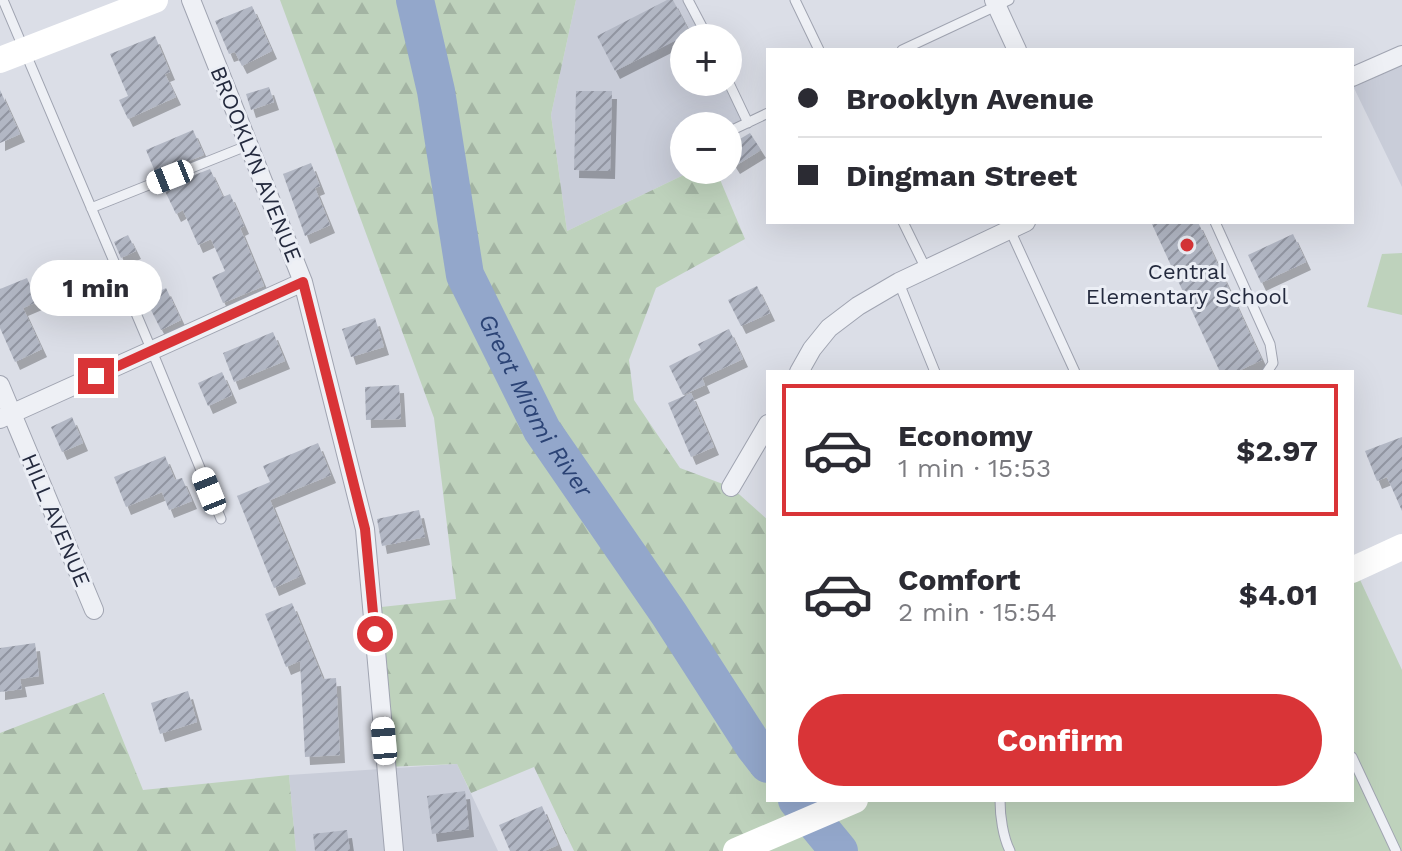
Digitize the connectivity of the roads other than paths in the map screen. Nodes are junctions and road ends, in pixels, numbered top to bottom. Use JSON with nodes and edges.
{"nodes":[{"id":1,"x":3,"y":0,"type":"edge"},
{"id":2,"x":155,"y":0,"type":"edge"},
{"id":3,"x":191,"y":0,"type":"edge"},
{"id":4,"x":688,"y":0,"type":"edge"},
{"id":5,"x":795,"y":0,"type":"edge"},
{"id":6,"x":1000,"y":2,"type":"edge"},
{"id":7,"x":701,"y":24,"type":"edge"},
{"id":8,"x":818,"y":48,"type":"edge"},
{"id":9,"x":906,"y":48,"type":"edge"},
{"id":10,"x":1016,"y":48,"type":"edge"},
{"id":11,"x":12,"y":55,"type":"edge"},
{"id":12,"x":1402,"y":55,"type":"edge"},
{"id":13,"x":1354,"y":76,"type":"edge"},
{"id":14,"x":735,"y":96,"type":"edge"},
{"id":15,"x":766,"y":114,"type":"edge"},
{"id":16,"x":748,"y":123,"type":"junction"},
{"id":17,"x":742,"y":126,"type":"edge"},
{"id":18,"x":249,"y":145,"type":"junction"},
{"id":19,"x":91,"y":208,"type":"junction"},
{"id":20,"x":904,"y":224,"type":"edge"},
{"id":21,"x":1216,"y":224,"type":"edge"},
{"id":22,"x":1018,"y":226,"type":"edge"},
{"id":23,"x":926,"y":269,"type":"junction"},
{"id":24,"x":303,"y":282,"type":"junction"},
{"id":25,"x":899,"y":282,"type":"junction"},
{"id":26,"x":152,"y":351,"type":"junction"},
{"id":27,"x":800,"y":370,"type":"edge"},
{"id":28,"x":934,"y":370,"type":"edge"},
{"id":29,"x":1074,"y":370,"type":"edge"},
{"id":30,"x":1268,"y":370,"type":"edge"},
{"id":31,"x":0,"y":385,"type":"edge"},
{"id":32,"x":6,"y":417,"type":"edge"},
{"id":33,"x":766,"y":427,"type":"edge"},
{"id":34,"x":731,"y":487,"type":"dead end"},
{"id":35,"x":221,"y":519,"type":"dead end"},
{"id":36,"x":1402,"y":547,"type":"edge"},
{"id":37,"x":1354,"y":569,"type":"edge"},
{"id":38,"x":94,"y":610,"type":"dead end"},
{"id":39,"x":1354,"y":761,"type":"edge"},
{"id":40,"x":850,"y":802,"type":"edge"},
{"id":41,"x":1000,"y":802,"type":"edge"},
{"id":42,"x":394,"y":851,"type":"edge"},
{"id":43,"x":736,"y":851,"type":"edge"},
{"id":44,"x":1010,"y":851,"type":"edge"},
{"id":45,"x":1396,"y":851,"type":"edge"}],
"edges":[{"from":1,"to":11,"type":"lane"},
{"from":2,"to":11,"type":"main road"},
{"from":3,"to":18,"type":"street","name":"BROOKLYN AVENUE"},
{"from":4,"to":7,"type":"lane"},
{"from":5,"to":8,"type":"lane"},
{"from":6,"to":9,"type":"lane"},
{"from":6,"to":10,"type":"street"},
{"from":11,"to":19,"type":"lane"},
{"from":12,"to":13,"type":"street"},
{"from":14,"to":16,"type":"lane"},
{"from":15,"to":16,"type":"lane"},
{"from":16,"to":17,"type":"lane"},
{"from":18,"to":19,"type":"lane"},
{"from":18,"to":24,"type":"street","name":"BROOKLYN AVENUE"},
{"from":19,"to":26,"type":"lane"},
{"from":20,"to":23,"type":"lane"},
{"from":21,"to":30,"type":"lane"},
{"from":22,"to":23,"type":"street"},
{"from":22,"to":29,"type":"lane"},
{"from":23,"to":25,"type":"street"},
{"from":24,"to":26,"type":"street"},
{"from":24,"to":42,"type":"street","name":"BROOKLYN AVENUE"},
{"from":25,"to":27,"type":"street"},
{"from":25,"to":28,"type":"lane"},
{"from":26,"to":32,"type":"street"},
{"from":26,"to":35,"type":"lane"},
{"from":31,"to":32,"type":"street","name":"HILL AVENUE"},
{"from":32,"to":38,"type":"street","name":"HILL AVENUE"},
{"from":33,"to":34,"type":"street"},
{"from":36,"to":37,"type":"main road"},
{"from":39,"to":45,"type":"lane"},
{"from":40,"to":43,"type":"main road"},
{"from":41,"to":44,"type":"lane"}]}
